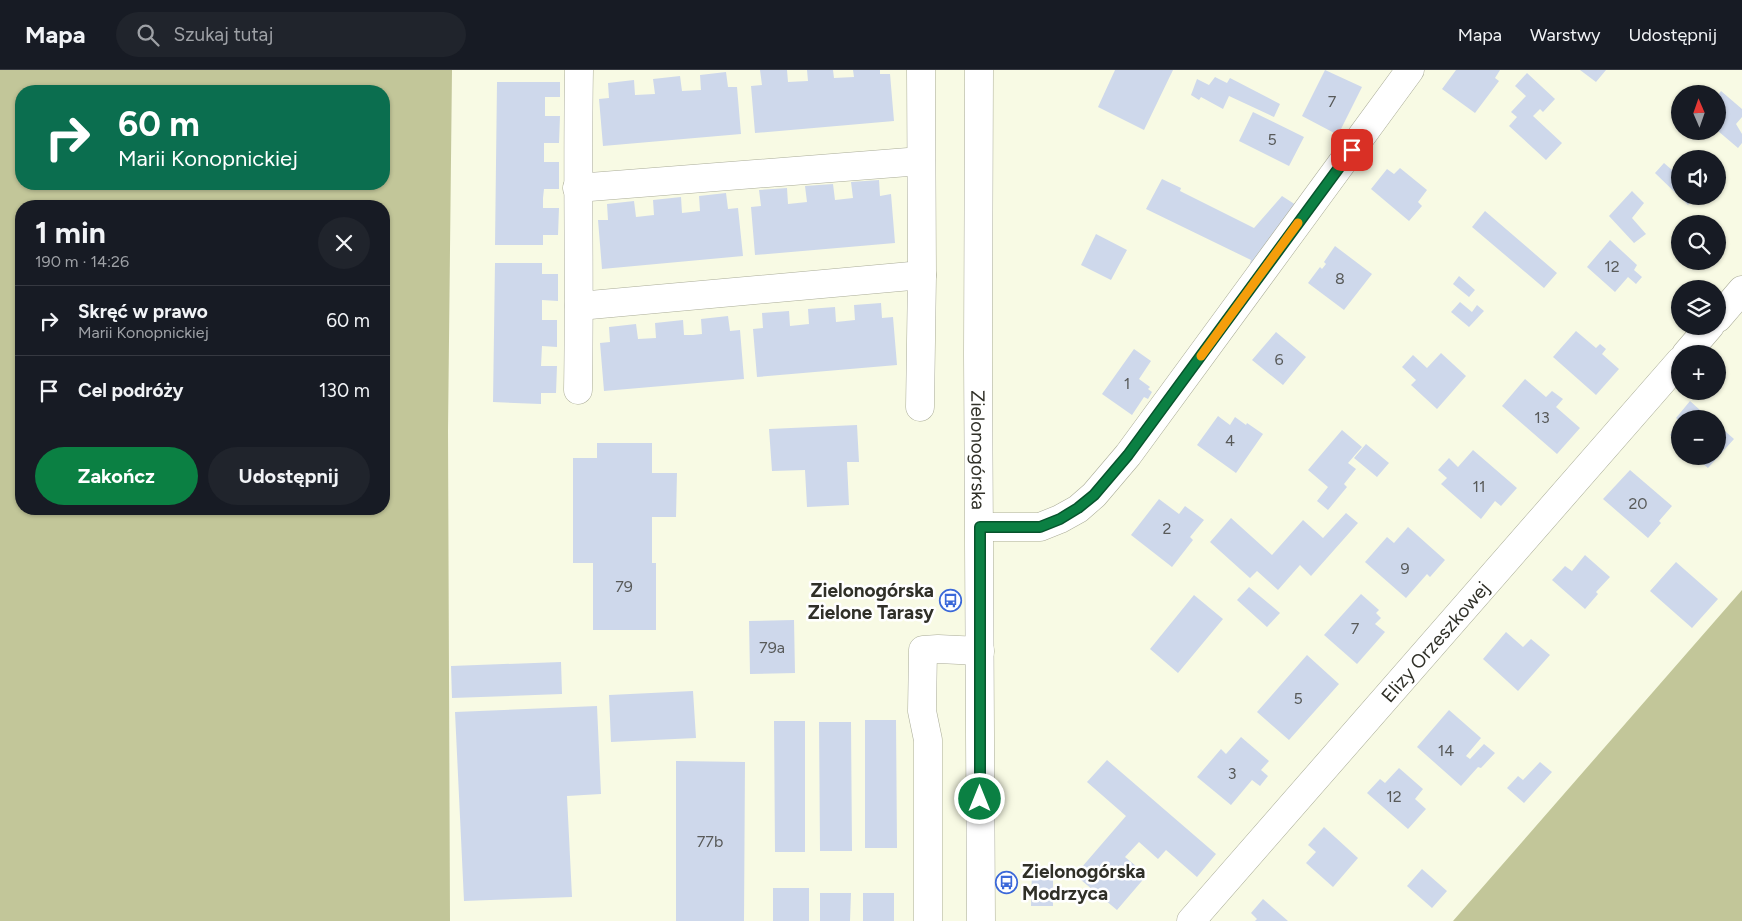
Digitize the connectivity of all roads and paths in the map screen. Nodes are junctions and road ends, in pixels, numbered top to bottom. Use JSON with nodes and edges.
{"nodes":[{"id":1,"x":579,"y":70,"type":"edge"},
{"id":2,"x":921,"y":70,"type":"edge"},
{"id":3,"x":980,"y":70,"type":"edge"},
{"id":4,"x":1410,"y":70,"type":"edge"},
{"id":5,"x":921,"y":160,"type":"junction"},
{"id":6,"x":577,"y":188,"type":"junction"},
{"id":7,"x":922,"y":275,"type":"junction"},
{"id":8,"x":1742,"y":290,"type":"edge"},
{"id":9,"x":580,"y":306,"type":"junction"},
{"id":10,"x":1726,"y":309,"type":"edge"},
{"id":11,"x":1702,"y":335,"type":"edge"},
{"id":12,"x":1694,"y":345,"type":"edge"},
{"id":13,"x":1671,"y":371,"type":"edge"},
{"id":14,"x":578,"y":390,"type":"dead end"},
{"id":15,"x":920,"y":407,"type":"dead end"},
{"id":16,"x":980,"y":527,"type":"junction"},
{"id":17,"x":980,"y":651,"type":"junction"},
{"id":18,"x":928,"y":921,"type":"edge"},
{"id":19,"x":981,"y":921,"type":"edge"},
{"id":20,"x":1191,"y":921,"type":"edge"}],
"edges":[{"from":1,"to":6,"type":"street"},
{"from":2,"to":5,"type":"street"},
{"from":3,"to":16,"type":"street","name":"Zielonogórska"},
{"from":4,"to":16,"type":"street"},
{"from":5,"to":6,"type":"street"},
{"from":5,"to":7,"type":"street"},
{"from":6,"to":9,"type":"street"},
{"from":7,"to":9,"type":"street"},
{"from":7,"to":15,"type":"street"},
{"from":8,"to":10,"type":"street"},
{"from":9,"to":14,"type":"street"},
{"from":11,"to":12,"type":"street"},
{"from":13,"to":20,"type":"street","name":"Elizy Orzeszkowej"},
{"from":16,"to":17,"type":"street","name":"Zielonogórska"},
{"from":17,"to":18,"type":"street"},
{"from":17,"to":19,"type":"street","name":"Zielonogórska"}]}
